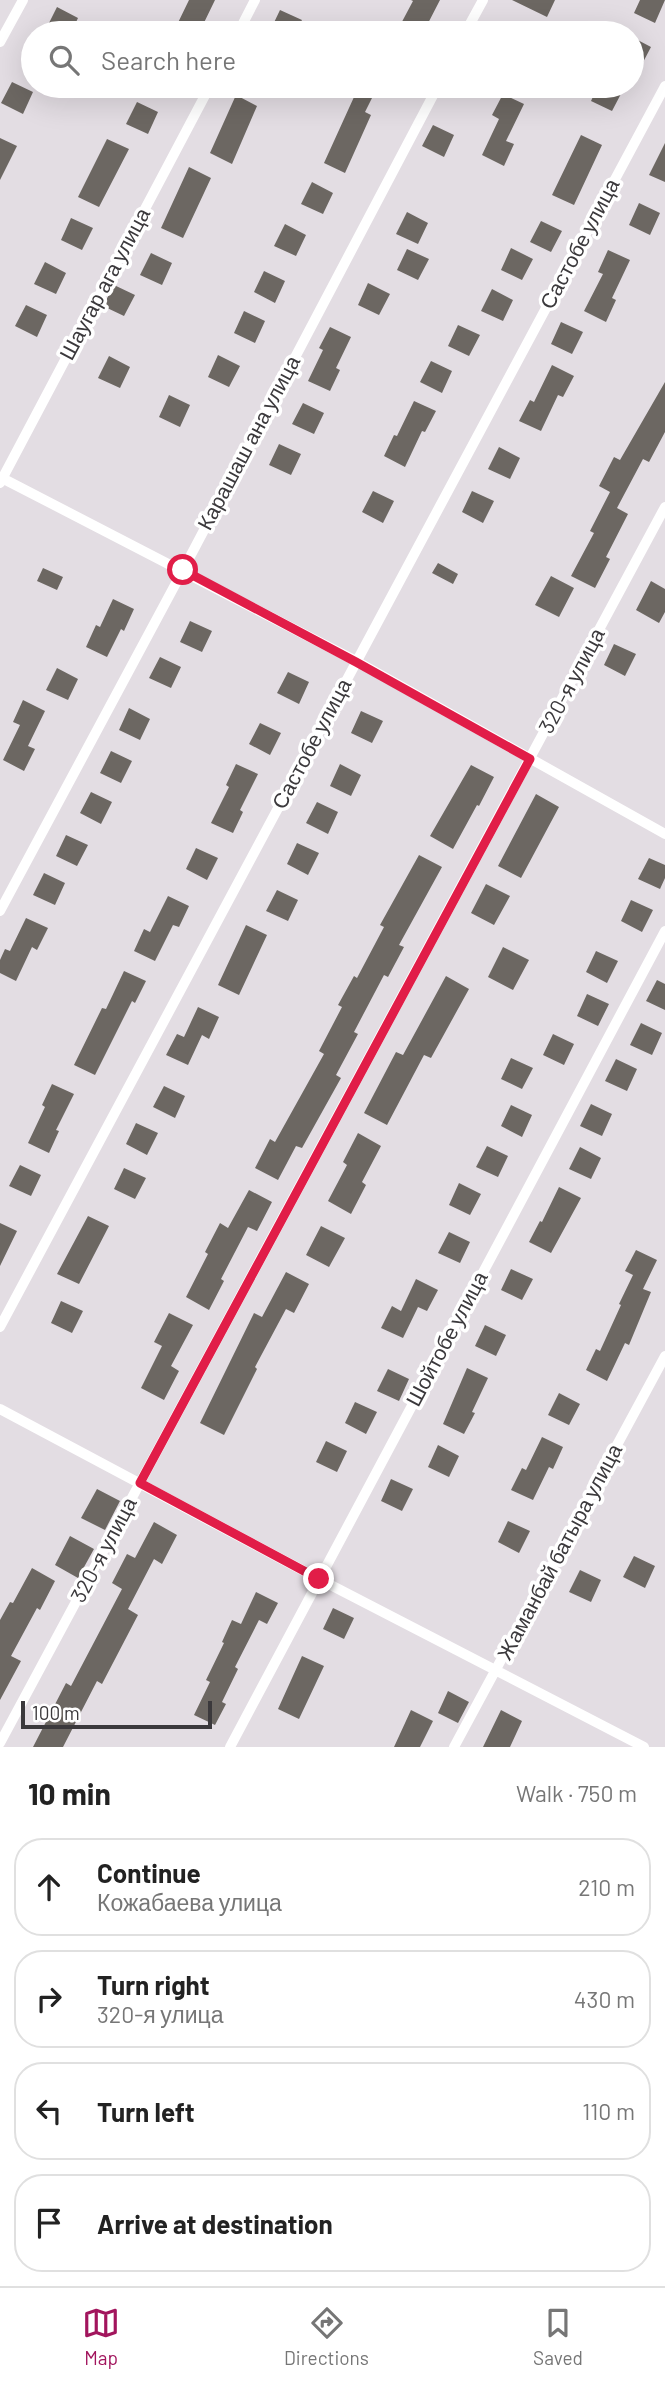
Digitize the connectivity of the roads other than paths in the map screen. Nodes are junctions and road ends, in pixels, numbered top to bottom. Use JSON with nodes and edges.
{"nodes":[{"id":1,"x":23,"y":0,"type":"edge"},
{"id":2,"x":255,"y":0,"type":"edge"},
{"id":3,"x":483,"y":0,"type":"edge"},
{"id":4,"x":244,"y":21,"type":"edge"},
{"id":5,"x":472,"y":21,"type":"edge"},
{"id":6,"x":0,"y":42,"type":"edge"},
{"id":7,"x":665,"y":86,"type":"edge"},
{"id":8,"x":204,"y":98,"type":"edge"},
{"id":9,"x":432,"y":98,"type":"edge"},
{"id":10,"x":1,"y":480,"type":"edge"},
{"id":11,"x":665,"y":507,"type":"edge"},
{"id":12,"x":183,"y":570,"type":"junction"},
{"id":13,"x":356,"y":662,"type":"junction"},
{"id":14,"x":530,"y":759,"type":"junction"},
{"id":15,"x":665,"y":834,"type":"edge"},
{"id":16,"x":0,"y":911,"type":"edge"},
{"id":17,"x":665,"y":931,"type":"edge"},
{"id":18,"x":0,"y":1327,"type":"edge"},
{"id":19,"x":665,"y":1356,"type":"edge"},
{"id":20,"x":0,"y":1409,"type":"edge"},
{"id":21,"x":140,"y":1483,"type":"junction"},
{"id":22,"x":319,"y":1579,"type":"junction"},
{"id":23,"x":495,"y":1671,"type":"junction"},
{"id":24,"x":0,"y":1743,"type":"edge"},
{"id":25,"x":230,"y":1747,"type":"edge"},
{"id":26,"x":454,"y":1747,"type":"edge"},
{"id":27,"x":644,"y":1747,"type":"edge"}],
"edges":[{"from":1,"to":6,"type":"street"},
{"from":2,"to":4,"type":"street"},
{"from":3,"to":5,"type":"street"},
{"from":7,"to":13,"type":"street","name":"Састобе улица"},
{"from":8,"to":10,"type":"street","name":"Шаугар ага улица"},
{"from":9,"to":12,"type":"street","name":"Карашаш ана улица"},
{"from":10,"to":12,"type":"street"},
{"from":11,"to":14,"type":"street","name":"320-я улица"},
{"from":12,"to":13,"type":"street"},
{"from":12,"to":16,"type":"street","name":"Карашаш ана улица"},
{"from":13,"to":14,"type":"street"},
{"from":13,"to":18,"type":"street","name":"Састобе улица"},
{"from":14,"to":15,"type":"street"},
{"from":14,"to":21,"type":"street","name":"320-я улица"},
{"from":17,"to":22,"type":"street","name":"Шойтобе улица"},
{"from":19,"to":23,"type":"street","name":"Жаманбай батыра улица"},
{"from":20,"to":21,"type":"street"},
{"from":21,"to":22,"type":"street"},
{"from":21,"to":24,"type":"street","name":"320-я улица"},
{"from":22,"to":23,"type":"street"},
{"from":22,"to":25,"type":"street","name":"Шойтобе улица"},
{"from":23,"to":26,"type":"street","name":"Жаманбай батыра улица"},
{"from":23,"to":27,"type":"street"}]}
